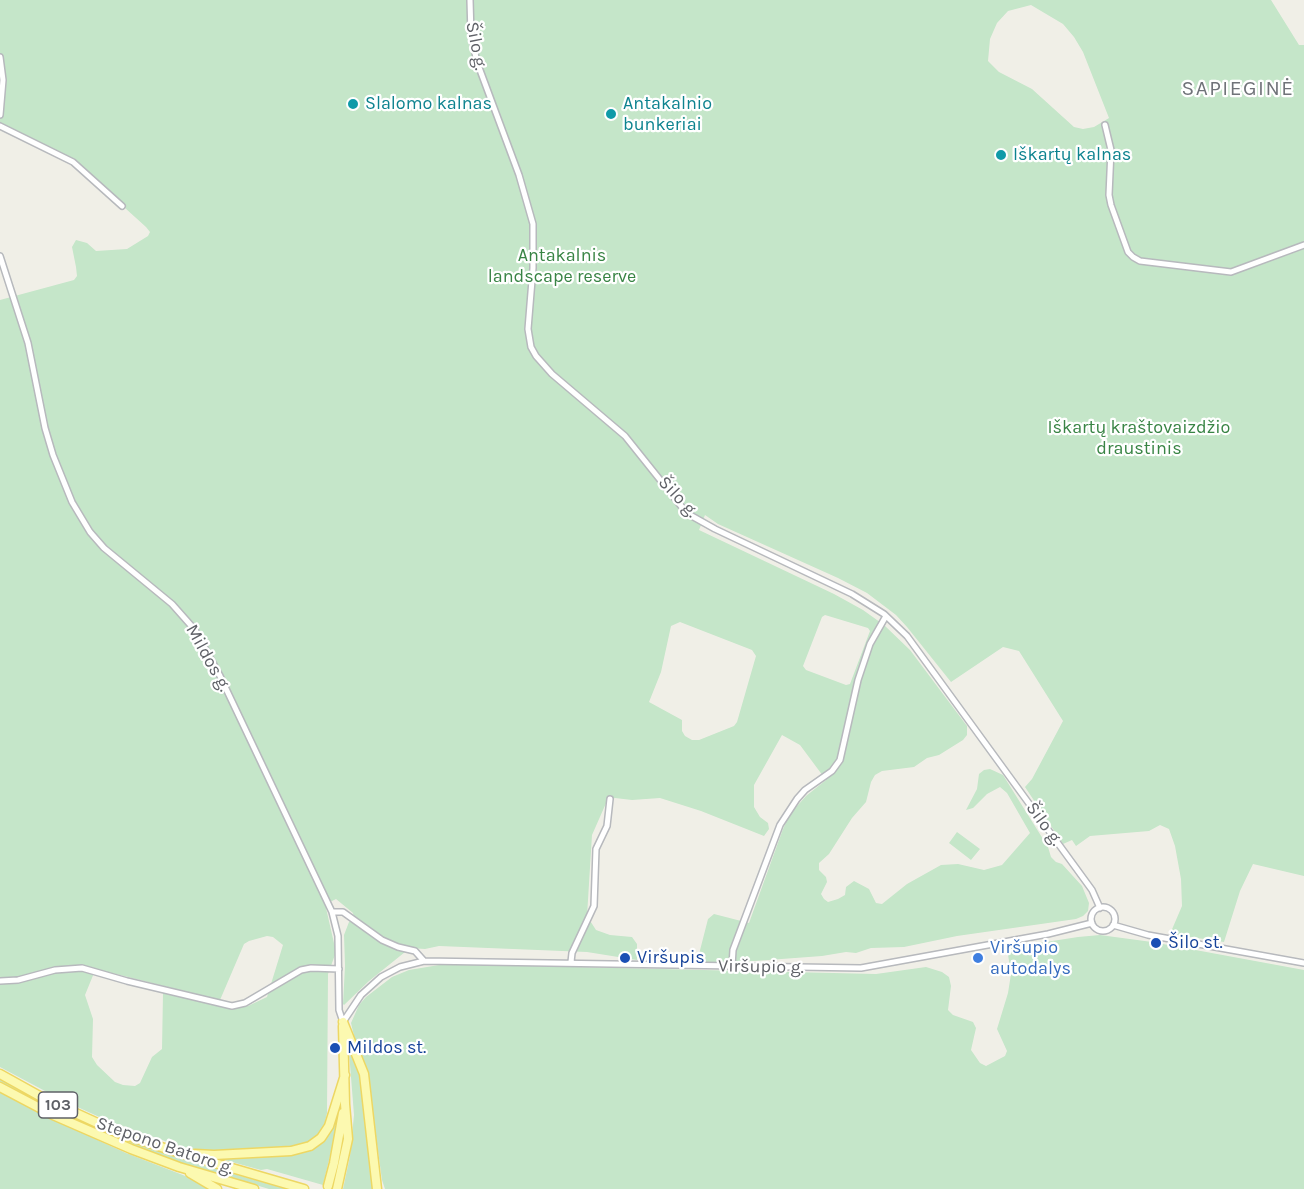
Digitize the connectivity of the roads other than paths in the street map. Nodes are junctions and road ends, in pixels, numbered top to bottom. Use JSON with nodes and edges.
{"nodes":[{"id":1,"x":470,"y":0,"type":"edge"},
{"id":2,"x":0,"y":57,"type":"edge"},
{"id":3,"x":0,"y":115,"type":"edge"},
{"id":4,"x":1105,"y":125,"type":"dead end"},
{"id":5,"x":0,"y":126,"type":"edge"},
{"id":6,"x":122,"y":206,"type":"dead end"},
{"id":7,"x":1304,"y":245,"type":"edge"},
{"id":8,"x":0,"y":256,"type":"edge"},
{"id":9,"x":886,"y":616,"type":"junction"},
{"id":10,"x":610,"y":799,"type":"dead end"},
{"id":11,"x":1100,"y":908,"type":"junction"},
{"id":12,"x":332,"y":912,"type":"junction"},
{"id":13,"x":1092,"y":923,"type":"junction"},
{"id":14,"x":1113,"y":925,"type":"junction"},
{"id":15,"x":424,"y":961,"type":"junction"},
{"id":16,"x":571,"y":962,"type":"junction"},
{"id":17,"x":1304,"y":963,"type":"edge"},
{"id":18,"x":732,"y":966,"type":"junction"},
{"id":19,"x":339,"y":969,"type":"junction"},
{"id":20,"x":0,"y":981,"type":"edge"},
{"id":21,"x":343,"y":1022,"type":"junction"},
{"id":22,"x":0,"y":1074,"type":"edge"},
{"id":23,"x":345,"y":1075,"type":"junction"},
{"id":24,"x":0,"y":1087,"type":"edge"},
{"id":25,"x":170,"y":1150,"type":"junction"},
{"id":26,"x":179,"y":1167,"type":"junction"},
{"id":27,"x":333,"y":1188,"type":"edge"},
{"id":28,"x":216,"y":1189,"type":"edge"},
{"id":29,"x":254,"y":1189,"type":"edge"},
{"id":30,"x":304,"y":1189,"type":"edge"},
{"id":31,"x":377,"y":1189,"type":"edge"}],
"edges":[{"from":1,"to":9,"type":"street","name":"Šilo g."},
{"from":2,"to":3,"type":"street"},
{"from":4,"to":7,"type":"street"},
{"from":5,"to":6,"type":"street"},
{"from":8,"to":12,"type":"street","name":"Mildos g."},
{"from":9,"to":11,"type":"street","name":"Šilo g."},
{"from":9,"to":18,"type":"street"},
{"from":10,"to":16,"type":"street"},
{"from":11,"to":13,"type":"street"},
{"from":11,"to":14,"type":"street"},
{"from":12,"to":15,"type":"street"},
{"from":12,"to":19,"type":"street","name":"Mildos g."},
{"from":13,"to":14,"type":"street","name":"Viršupio g."},
{"from":13,"to":18,"type":"street","name":"Viršupio g."},
{"from":14,"to":17,"type":"street","name":"Viršupio g."},
{"from":15,"to":16,"type":"street","name":"Viršupio g."},
{"from":15,"to":21,"type":"street","name":"Viršupio g."},
{"from":16,"to":18,"type":"street","name":"Viršupio g."},
{"from":19,"to":20,"type":"street"},
{"from":19,"to":21,"type":"street","name":"Mildos g."},
{"from":21,"to":23,"type":"main road"},
{"from":21,"to":31,"type":"main road"},
{"from":22,"to":25,"type":"main road","name":"Stepono Batoro g.","number":"103"},
{"from":23,"to":25,"type":"main road"},
{"from":23,"to":27,"type":"main road"},
{"from":24,"to":26,"type":"main road","name":"Stepono Batoro g.","number":"103"},
{"from":25,"to":30,"type":"main road","name":"Stepono Batoro g.","number":"103"},
{"from":26,"to":28,"type":"main road"},
{"from":26,"to":29,"type":"main road","name":"Stepono Batoro g.","number":"103"}]}
